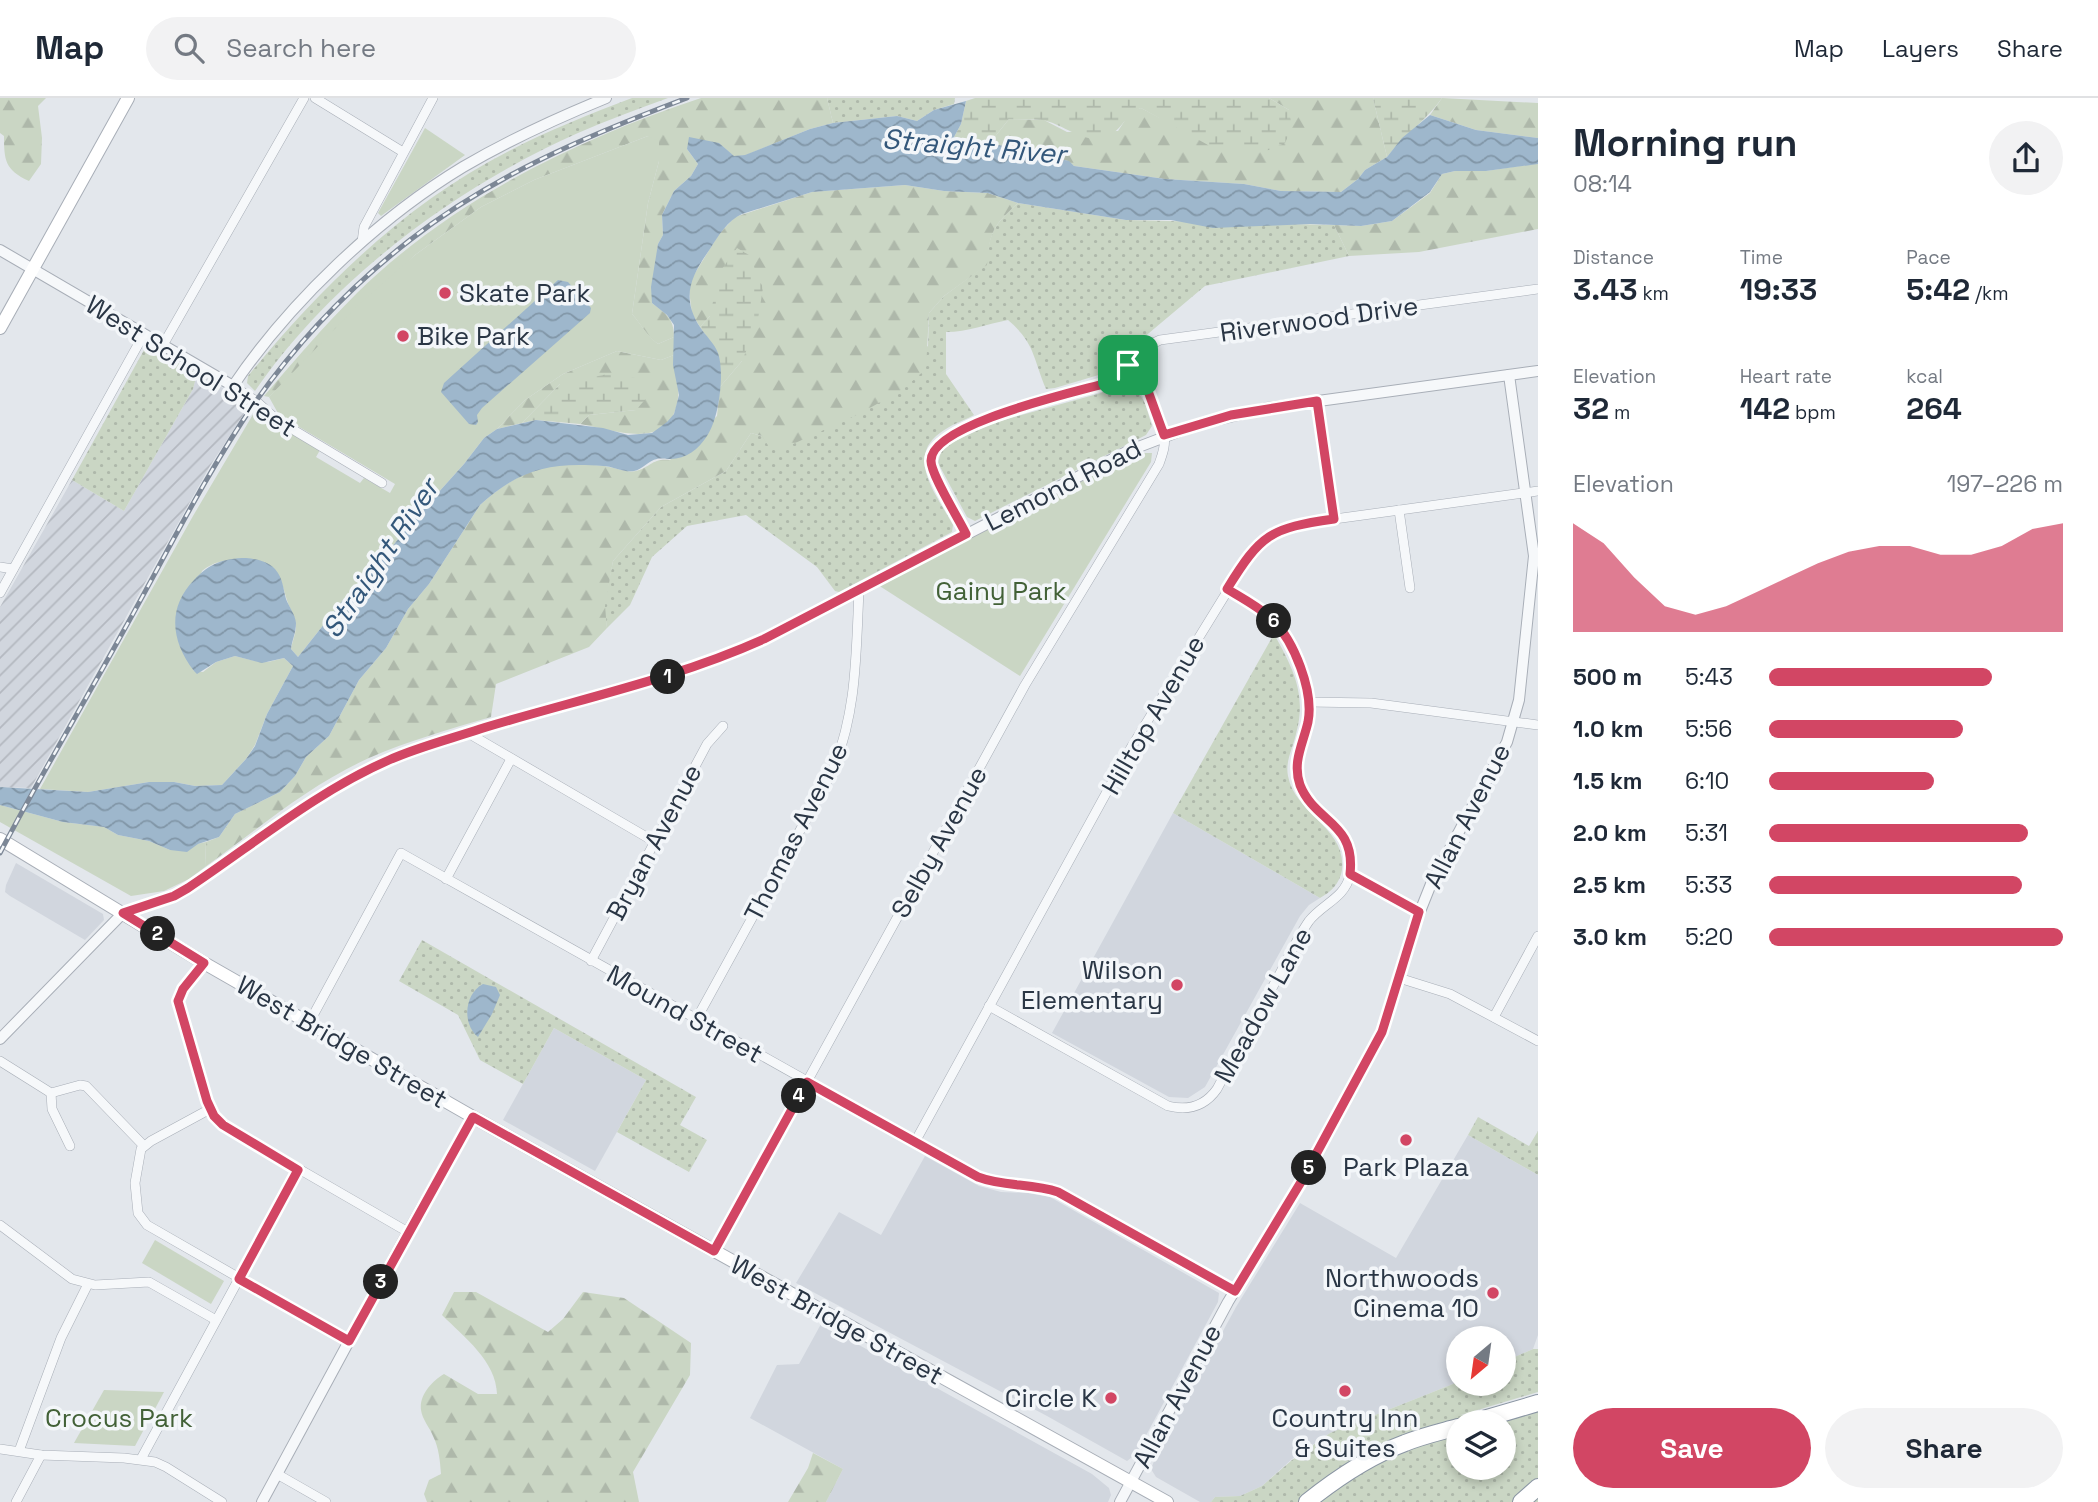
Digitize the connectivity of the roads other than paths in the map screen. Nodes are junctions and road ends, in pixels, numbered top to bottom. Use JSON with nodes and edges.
{"nodes":[{"id":1,"x":128,"y":98,"type":"edge"},
{"id":2,"x":303,"y":98,"type":"edge"},
{"id":3,"x":315,"y":98,"type":"edge"},
{"id":4,"x":433,"y":98,"type":"edge"},
{"id":5,"x":606,"y":98,"type":"edge"},
{"id":6,"x":403,"y":152,"type":"junction"},
{"id":7,"x":362,"y":242,"type":"junction"},
{"id":8,"x":0,"y":250,"type":"edge"},
{"id":9,"x":33,"y":269,"type":"junction"},
{"id":10,"x":1538,"y":289,"type":"edge"},
{"id":11,"x":0,"y":328,"type":"edge"},
{"id":12,"x":144,"y":334,"type":"junction"},
{"id":13,"x":163,"y":345,"type":"junction"},
{"id":14,"x":1128,"y":365,"type":"junction"},
{"id":15,"x":1538,"y":371,"type":"edge"},
{"id":16,"x":1509,"y":375,"type":"junction"},
{"id":17,"x":233,"y":386,"type":"junction"},
{"id":18,"x":1317,"y":401,"type":"junction"},
{"id":19,"x":1164,"y":435,"type":"junction"},
{"id":20,"x":382,"y":483,"type":"dead end"},
{"id":21,"x":1532,"y":492,"type":"edge"},
{"id":22,"x":1399,"y":510,"type":"junction"},
{"id":23,"x":1334,"y":519,"type":"junction"},
{"id":24,"x":966,"y":534,"type":"junction"},
{"id":25,"x":0,"y":567,"type":"edge"},
{"id":26,"x":13,"y":569,"type":"junction"},
{"id":27,"x":1410,"y":588,"type":"dead end"},
{"id":28,"x":1227,"y":589,"type":"junction"},
{"id":29,"x":859,"y":590,"type":"junction"},
{"id":30,"x":0,"y":593,"type":"edge"},
{"id":31,"x":1309,"y":702,"type":"junction"},
{"id":32,"x":1514,"y":722,"type":"junction"},
{"id":33,"x":1538,"y":725,"type":"edge"},
{"id":34,"x":723,"y":726,"type":"dead end"},
{"id":35,"x":468,"y":733,"type":"junction"},
{"id":36,"x":511,"y":759,"type":"junction"},
{"id":37,"x":0,"y":839,"type":"edge"},
{"id":38,"x":655,"y":842,"type":"junction"},
{"id":39,"x":1350,"y":874,"type":"junction"},
{"id":40,"x":446,"y":879,"type":"junction"},
{"id":41,"x":1419,"y":912,"type":"junction"},
{"id":42,"x":123,"y":913,"type":"junction"},
{"id":43,"x":1538,"y":936,"type":"edge"},
{"id":44,"x":590,"y":961,"type":"junction"},
{"id":45,"x":204,"y":963,"type":"junction"},
{"id":46,"x":1399,"y":978,"type":"junction"},
{"id":47,"x":989,"y":1006,"type":"junction"},
{"id":48,"x":1494,"y":1017,"type":"junction"},
{"id":49,"x":696,"y":1020,"type":"junction"},
{"id":50,"x":309,"y":1023,"type":"junction"},
{"id":51,"x":0,"y":1039,"type":"edge"},
{"id":52,"x":1538,"y":1041,"type":"edge"},
{"id":53,"x":0,"y":1061,"type":"edge"},
{"id":54,"x":807,"y":1082,"type":"junction"},
{"id":55,"x":51,"y":1093,"type":"junction"},
{"id":56,"x":210,"y":1108,"type":"junction"},
{"id":57,"x":473,"y":1117,"type":"junction"},
{"id":58,"x":915,"y":1142,"type":"junction"},
{"id":59,"x":70,"y":1146,"type":"dead end"},
{"id":60,"x":144,"y":1146,"type":"junction"},
{"id":61,"x":298,"y":1170,"type":"junction"},
{"id":62,"x":0,"y":1224,"type":"edge"},
{"id":63,"x":408,"y":1231,"type":"junction"},
{"id":64,"x":714,"y":1251,"type":"junction"},
{"id":65,"x":239,"y":1279,"type":"junction"},
{"id":66,"x":88,"y":1284,"type":"junction"},
{"id":67,"x":1235,"y":1291,"type":"junction"},
{"id":68,"x":216,"y":1320,"type":"junction"},
{"id":69,"x":349,"y":1341,"type":"junction"},
{"id":70,"x":1538,"y":1403,"type":"edge"},
{"id":71,"x":1514,"y":1410,"type":"edge"},
{"id":72,"x":1446,"y":1431,"type":"edge"},
{"id":73,"x":0,"y":1449,"type":"edge"},
{"id":74,"x":19,"y":1451,"type":"junction"},
{"id":75,"x":41,"y":1455,"type":"junction"},
{"id":76,"x":141,"y":1459,"type":"junction"},
{"id":77,"x":277,"y":1474,"type":"junction"},
{"id":78,"x":1131,"y":1482,"type":"junction"},
{"id":79,"x":1538,"y":1487,"type":"edge"},
{"id":80,"x":16,"y":1502,"type":"edge"},
{"id":81,"x":222,"y":1502,"type":"edge"},
{"id":82,"x":262,"y":1502,"type":"edge"},
{"id":83,"x":326,"y":1502,"type":"edge"},
{"id":84,"x":1120,"y":1502,"type":"edge"},
{"id":85,"x":1167,"y":1502,"type":"edge"},
{"id":86,"x":1307,"y":1502,"type":"edge"},
{"id":87,"x":1521,"y":1502,"type":"edge"}],
"edges":[{"from":1,"to":9,"type":"main road"},
{"from":2,"to":13,"type":"street"},
{"from":3,"to":6,"type":"street"},
{"from":4,"to":6,"type":"street"},
{"from":5,"to":7,"type":"street"},
{"from":6,"to":7,"type":"street"},
{"from":7,"to":17,"type":"street"},
{"from":8,"to":9,"type":"street","name":"West School Street"},
{"from":9,"to":11,"type":"main road"},
{"from":9,"to":12,"type":"street","name":"West School Street"},
{"from":10,"to":14,"type":"street","name":"Riverwood Drive"},
{"from":12,"to":13,"type":"street","name":"West School Street"},
{"from":12,"to":26,"type":"street"},
{"from":13,"to":17,"type":"street","name":"West School Street"},
{"from":14,"to":19,"type":"street"},
{"from":14,"to":24,"type":"street","name":"Riverwood Drive"},
{"from":15,"to":16,"type":"street","name":"Lemond Road"},
{"from":16,"to":18,"type":"street","name":"Lemond Road"},
{"from":16,"to":21,"type":"street","name":"Allan Avenue"},
{"from":17,"to":20,"type":"street","name":"West School Street"},
{"from":18,"to":19,"type":"street","name":"Lemond Road"},
{"from":18,"to":23,"type":"street"},
{"from":19,"to":24,"type":"street","name":"Lemond Road"},
{"from":19,"to":54,"type":"street","name":"Selby Avenue"},
{"from":21,"to":22,"type":"street","name":"Hilltop Avenue"},
{"from":21,"to":32,"type":"street","name":"Allan Avenue"},
{"from":22,"to":23,"type":"street","name":"Hilltop Avenue"},
{"from":22,"to":27,"type":"street"},
{"from":23,"to":28,"type":"street","name":"Hilltop Avenue"},
{"from":24,"to":29,"type":"street","name":"Lemond Road"},
{"from":25,"to":26,"type":"street"},
{"from":26,"to":30,"type":"street"},
{"from":28,"to":31,"type":"street"},
{"from":28,"to":47,"type":"street","name":"Hilltop Avenue"},
{"from":29,"to":35,"type":"street","name":"Lemond Road"},
{"from":29,"to":49,"type":"street","name":"Thomas Avenue"},
{"from":31,"to":32,"type":"street"},
{"from":31,"to":39,"type":"street"},
{"from":32,"to":33,"type":"street"},
{"from":32,"to":41,"type":"street","name":"Allan Avenue"},
{"from":34,"to":38,"type":"street","name":"Bryan Avenue"},
{"from":35,"to":36,"type":"street"},
{"from":35,"to":42,"type":"street","name":"Lemond Road"},
{"from":36,"to":38,"type":"street"},
{"from":36,"to":40,"type":"street"},
{"from":37,"to":42,"type":"main road","name":"West Bridge Street"},
{"from":38,"to":44,"type":"street","name":"Bryan Avenue"},
{"from":39,"to":41,"type":"street"},
{"from":39,"to":47,"type":"street","name":"Meadow Lane"},
{"from":40,"to":44,"type":"street","name":"Mound Street"},
{"from":40,"to":50,"type":"street","name":"Mound Street"},
{"from":41,"to":46,"type":"street","name":"Allan Avenue"},
{"from":42,"to":45,"type":"main road","name":"West Bridge Street"},
{"from":42,"to":51,"type":"street"},
{"from":43,"to":48,"type":"street"},
{"from":44,"to":49,"type":"street","name":"Mound Street"},
{"from":45,"to":50,"type":"main road","name":"West Bridge Street"},
{"from":45,"to":56,"type":"street"},
{"from":46,"to":48,"type":"street"},
{"from":46,"to":67,"type":"street","name":"Allan Avenue"},
{"from":47,"to":58,"type":"street","name":"Hilltop Avenue"},
{"from":48,"to":52,"type":"street"},
{"from":49,"to":54,"type":"street","name":"Mound Street"},
{"from":50,"to":57,"type":"main road","name":"West Bridge Street"},
{"from":53,"to":55,"type":"street"},
{"from":54,"to":58,"type":"street","name":"Mound Street"},
{"from":54,"to":64,"type":"street","name":"Selby Avenue"},
{"from":55,"to":59,"type":"street"},
{"from":55,"to":60,"type":"street"},
{"from":56,"to":60,"type":"street"},
{"from":56,"to":61,"type":"street"},
{"from":57,"to":63,"type":"street"},
{"from":57,"to":64,"type":"main road","name":"West Bridge Street"},
{"from":58,"to":67,"type":"street","name":"Mound Street"},
{"from":60,"to":65,"type":"street"},
{"from":61,"to":63,"type":"street"},
{"from":61,"to":65,"type":"street"},
{"from":62,"to":66,"type":"street"},
{"from":63,"to":69,"type":"street"},
{"from":64,"to":78,"type":"main road","name":"West Bridge Street"},
{"from":65,"to":68,"type":"street"},
{"from":65,"to":69,"type":"street"},
{"from":66,"to":68,"type":"street"},
{"from":66,"to":74,"type":"street"},
{"from":67,"to":78,"type":"street","name":"Allan Avenue"},
{"from":68,"to":76,"type":"street"},
{"from":69,"to":77,"type":"street"},
{"from":70,"to":71,"type":"highway"},
{"from":72,"to":86,"type":"highway"},
{"from":73,"to":74,"type":"street"},
{"from":74,"to":75,"type":"street"},
{"from":75,"to":76,"type":"street"},
{"from":75,"to":80,"type":"street"},
{"from":76,"to":81,"type":"street"},
{"from":77,"to":82,"type":"street"},
{"from":77,"to":83,"type":"street"},
{"from":78,"to":84,"type":"street","name":"Allan Avenue"},
{"from":78,"to":85,"type":"main road","name":"West Bridge Street"},
{"from":79,"to":87,"type":"highway"}]}
